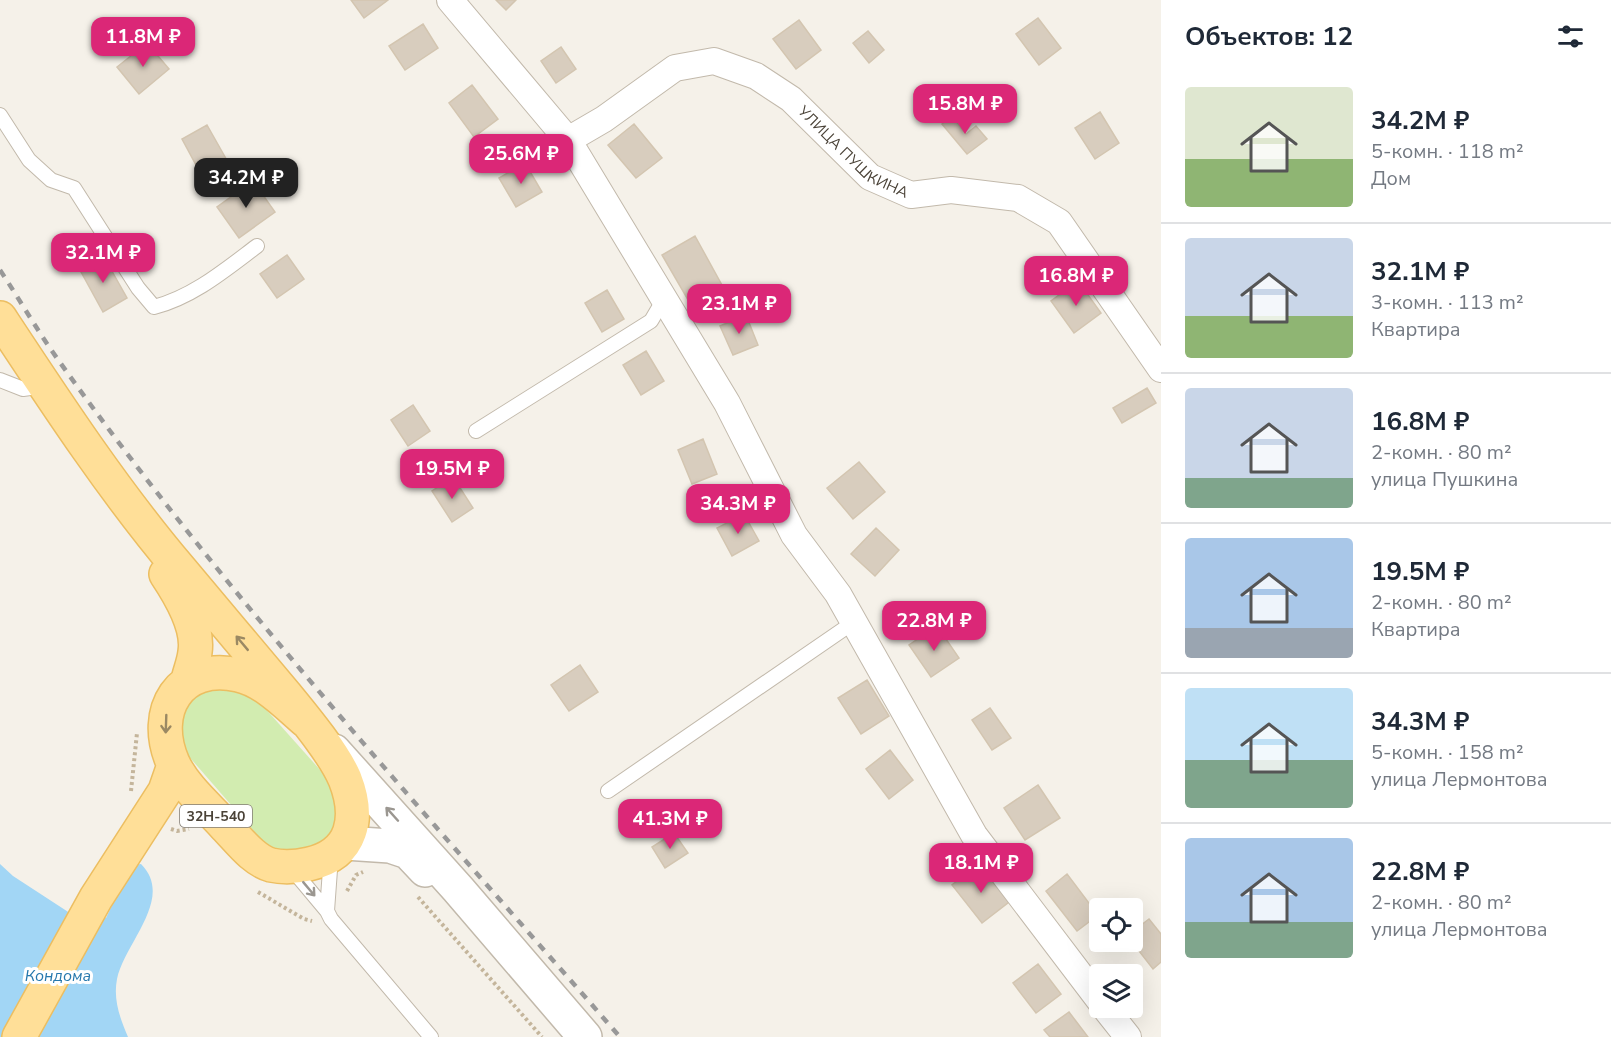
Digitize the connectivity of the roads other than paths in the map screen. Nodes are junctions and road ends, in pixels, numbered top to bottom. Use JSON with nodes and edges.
{"nodes":[{"id":1,"x":450,"y":0,"type":"edge"},
{"id":2,"x":0,"y":114,"type":"edge"},
{"id":3,"x":568,"y":140,"type":"junction"},
{"id":4,"x":257,"y":246,"type":"dead end"},
{"id":5,"x":664,"y":299,"type":"junction"},
{"id":6,"x":0,"y":318,"type":"edge"},
{"id":7,"x":1161,"y":369,"type":"edge"},
{"id":8,"x":0,"y":380,"type":"edge"},
{"id":9,"x":45,"y":386,"type":"junction"},
{"id":10,"x":476,"y":431,"type":"dead end"},
{"id":11,"x":116,"y":487,"type":"junction"},
{"id":12,"x":854,"y":622,"type":"junction"},
{"id":13,"x":188,"y":680,"type":"junction"},
{"id":14,"x":306,"y":720,"type":"junction"},
{"id":15,"x":178,"y":783,"type":"junction"},
{"id":16,"x":608,"y":790,"type":"dead end"},
{"id":17,"x":338,"y":849,"type":"junction"},
{"id":18,"x":291,"y":868,"type":"junction"},
{"id":19,"x":327,"y":910,"type":"junction"},
{"id":20,"x":540,"y":985,"type":"junction"},
{"id":21,"x":1089,"y":987,"type":"edge"},
{"id":22,"x":1113,"y":1018,"type":"edge"},
{"id":23,"x":19,"y":1037,"type":"edge"},
{"id":24,"x":431,"y":1037,"type":"edge"},
{"id":25,"x":585,"y":1037,"type":"edge"},
{"id":26,"x":1128,"y":1037,"type":"edge"}],
"edges":[{"from":1,"to":3,"type":"street"},
{"from":2,"to":4,"type":"lane"},
{"from":3,"to":5,"type":"street"},
{"from":3,"to":7,"type":"street","name":"УЛИЦА ПУШКИНА"},
{"from":5,"to":10,"type":"lane"},
{"from":5,"to":12,"type":"street"},
{"from":6,"to":9,"type":"main road","number":"32Н-540"},
{"from":8,"to":9,"type":"lane"},
{"from":9,"to":11,"type":"main road","number":"32Н-540"},
{"from":11,"to":13,"type":"main road","number":"32Н-540"},
{"from":14,"to":11,"type":"main road","number":"32Н-540","one_way":true},
{"from":12,"to":16,"type":"lane"},
{"from":12,"to":21,"type":"street"},
{"from":13,"to":14,"type":"main road","number":"32Н-540"},
{"from":13,"to":15,"type":"main road","number":"32Н-540","one_way":true},
{"from":14,"to":17,"type":"main road","number":"32Н-540"},
{"from":20,"to":14,"type":"street","number":"32Н-540","one_way":true},
{"from":15,"to":18,"type":"main road","number":"32Н-540"},
{"from":15,"to":23,"type":"main road"},
{"from":17,"to":18,"type":"main road","number":"32Н-540"},
{"from":17,"to":19,"type":"lane"},
{"from":17,"to":20,"type":"street","number":"32Н-540"},
{"from":18,"to":19,"type":"lane","one_way":true},
{"from":19,"to":24,"type":"lane"},
{"from":20,"to":25,"type":"street","number":"32Н-540"},
{"from":22,"to":26,"type":"street"}]}
